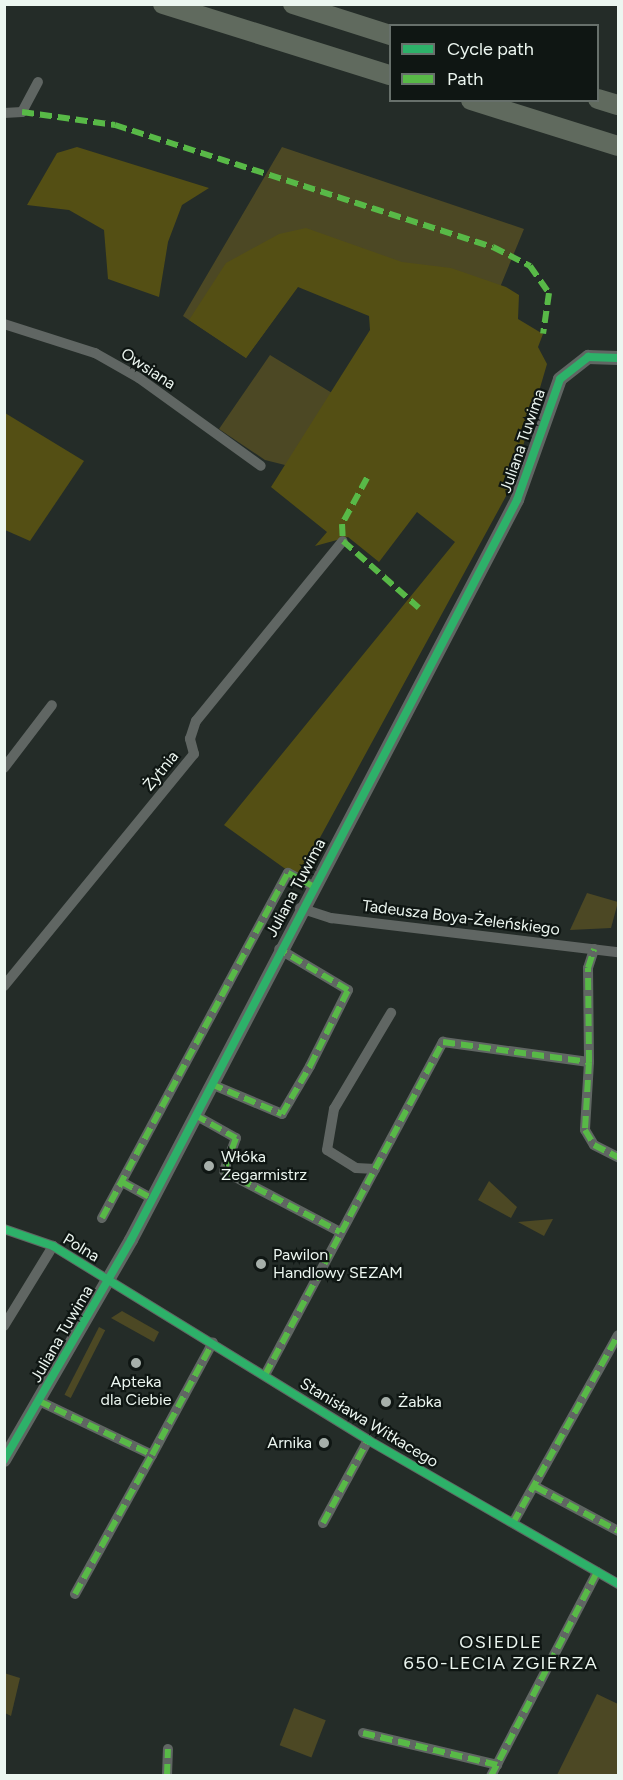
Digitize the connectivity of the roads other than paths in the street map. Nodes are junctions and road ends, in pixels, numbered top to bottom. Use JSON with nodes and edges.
{"nodes":[{"id":1,"x":163,"y":4,"type":"edge"},
{"id":2,"x":293,"y":4,"type":"edge"},
{"id":3,"x":389,"y":34,"type":"edge"},
{"id":4,"x":389,"y":75,"type":"edge"},
{"id":5,"x":38,"y":82,"type":"dead end"},
{"id":6,"x":599,"y":100,"type":"edge"},
{"id":7,"x":477,"y":102,"type":"edge"},
{"id":8,"x":618,"y":105,"type":"edge"},
{"id":9,"x":4,"y":113,"type":"edge"},
{"id":10,"x":618,"y":146,"type":"edge"},
{"id":11,"x":4,"y":324,"type":"edge"},
{"id":12,"x":618,"y":358,"type":"edge"},
{"id":13,"x":261,"y":466,"type":"dead end"},
{"id":14,"x":343,"y":541,"type":"dead end"},
{"id":15,"x":52,"y":705,"type":"dead end"},
{"id":16,"x":4,"y":768,"type":"edge"},
{"id":17,"x":312,"y":886,"type":"junction"},
{"id":18,"x":300,"y":908,"type":"junction"},
{"id":19,"x":279,"y":949,"type":"junction"},
{"id":20,"x":594,"y":949,"type":"junction"},
{"id":21,"x":618,"y":952,"type":"edge"},
{"id":22,"x":7,"y":979,"type":"edge"},
{"id":23,"x":392,"y":1013,"type":"dead end"},
{"id":24,"x":588,"y":1062,"type":"junction"},
{"id":25,"x":211,"y":1084,"type":"junction"},
{"id":26,"x":195,"y":1115,"type":"junction"},
{"id":27,"x":618,"y":1157,"type":"edge"},
{"id":28,"x":375,"y":1169,"type":"junction"},
{"id":29,"x":122,"y":1182,"type":"junction"},
{"id":30,"x":153,"y":1198,"type":"junction"},
{"id":31,"x":102,"y":1218,"type":"dead end"},
{"id":32,"x":4,"y":1229,"type":"edge"},
{"id":33,"x":340,"y":1232,"type":"junction"},
{"id":34,"x":53,"y":1246,"type":"junction"},
{"id":35,"x":109,"y":1280,"type":"junction"},
{"id":36,"x":4,"y":1326,"type":"edge"},
{"id":37,"x":618,"y":1335,"type":"edge"},
{"id":38,"x":213,"y":1342,"type":"junction"},
{"id":39,"x":265,"y":1375,"type":"junction"},
{"id":40,"x":39,"y":1401,"type":"junction"},
{"id":41,"x":368,"y":1440,"type":"junction"},
{"id":42,"x":152,"y":1455,"type":"junction"},
{"id":43,"x":4,"y":1461,"type":"edge"},
{"id":44,"x":536,"y":1488,"type":"junction"},
{"id":45,"x":323,"y":1523,"type":"dead end"},
{"id":46,"x":513,"y":1523,"type":"junction"},
{"id":47,"x":618,"y":1531,"type":"edge"},
{"id":48,"x":597,"y":1572,"type":"junction"},
{"id":49,"x":618,"y":1584,"type":"edge"},
{"id":50,"x":75,"y":1594,"type":"dead end"},
{"id":51,"x":363,"y":1733,"type":"dead end"},
{"id":52,"x":168,"y":1749,"type":"dead end"},
{"id":53,"x":497,"y":1765,"type":"junction"},
{"id":54,"x":167,"y":1776,"type":"edge"},
{"id":55,"x":491,"y":1776,"type":"edge"}],
"edges":[{"from":1,"to":4,"type":"highway"},
{"from":2,"to":3,"type":"highway"},
{"from":5,"to":9,"type":"street"},
{"from":6,"to":8,"type":"highway"},
{"from":7,"to":10,"type":"highway"},
{"from":11,"to":13,"type":"street","name":"Owsiana"},
{"from":12,"to":17,"type":"street","name":"Juliana Tuwima"},
{"from":14,"to":22,"type":"street","name":"Żytnia"},
{"from":15,"to":16,"type":"street"},
{"from":17,"to":18,"type":"street","name":"Juliana Tuwima"},
{"from":17,"to":29,"type":"street"},
{"from":18,"to":19,"type":"street","name":"Juliana Tuwima"},
{"from":18,"to":20,"type":"street","name":"Tadeusza Boya-Żeleńskiego"},
{"from":19,"to":25,"type":"street","name":"Juliana Tuwima"},
{"from":19,"to":25,"type":"street"},
{"from":20,"to":21,"type":"street","name":"Tadeusza Boya-Żeleńskiego"},
{"from":20,"to":24,"type":"street"},
{"from":23,"to":28,"type":"street"},
{"from":24,"to":27,"type":"street"},
{"from":24,"to":28,"type":"street"},
{"from":25,"to":26,"type":"street","name":"Juliana Tuwima"},
{"from":26,"to":30,"type":"street","name":"Juliana Tuwima"},
{"from":26,"to":33,"type":"street"},
{"from":28,"to":33,"type":"street"},
{"from":29,"to":30,"type":"street"},
{"from":29,"to":31,"type":"street"},
{"from":30,"to":35,"type":"street","name":"Juliana Tuwima"},
{"from":32,"to":34,"type":"street","name":"Polna"},
{"from":33,"to":39,"type":"street"},
{"from":34,"to":35,"type":"street","name":"Polna"},
{"from":34,"to":36,"type":"street"},
{"from":35,"to":38,"type":"street","name":"Stanisława Witkacego"},
{"from":35,"to":40,"type":"street","name":"Juliana Tuwima"},
{"from":37,"to":44,"type":"street"},
{"from":38,"to":39,"type":"street","name":"Stanisława Witkacego"},
{"from":38,"to":42,"type":"street"},
{"from":39,"to":41,"type":"street","name":"Stanisława Witkacego"},
{"from":40,"to":42,"type":"street"},
{"from":40,"to":43,"type":"street","name":"Juliana Tuwima"},
{"from":41,"to":45,"type":"street"},
{"from":41,"to":46,"type":"street","name":"Stanisława Witkacego"},
{"from":42,"to":50,"type":"street"},
{"from":44,"to":46,"type":"street"},
{"from":44,"to":47,"type":"street"},
{"from":46,"to":48,"type":"street","name":"Stanisława Witkacego"},
{"from":48,"to":49,"type":"street","name":"Stanisława Witkacego"},
{"from":48,"to":53,"type":"street"},
{"from":51,"to":53,"type":"street"},
{"from":52,"to":54,"type":"street"},
{"from":53,"to":55,"type":"street"}]}
